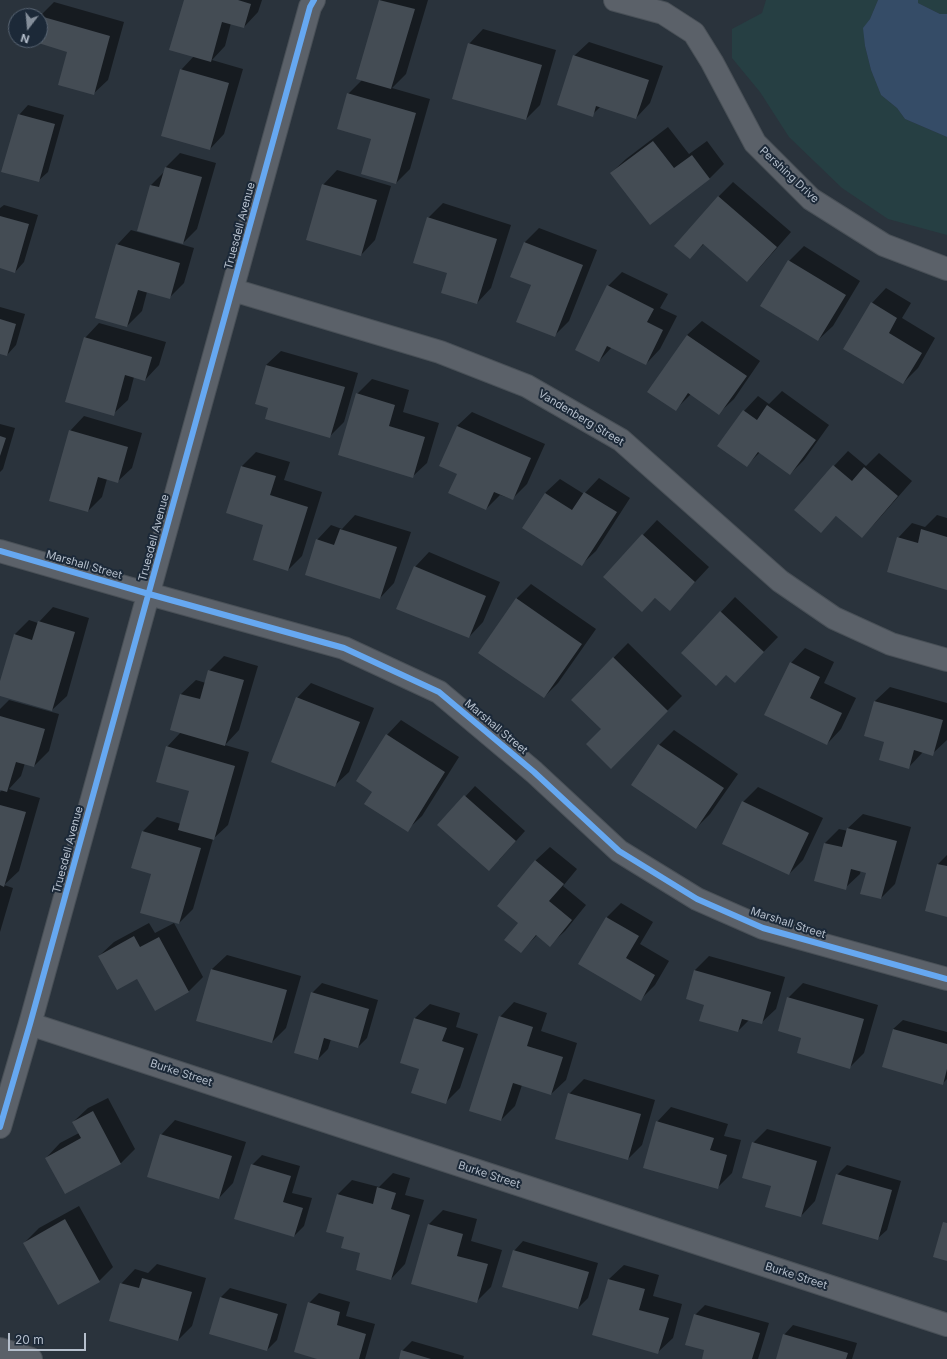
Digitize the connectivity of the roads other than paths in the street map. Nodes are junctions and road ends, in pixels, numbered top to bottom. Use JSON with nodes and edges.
{"nodes":[{"id":1,"x":314,"y":0,"type":"edge"},
{"id":2,"x":615,"y":0,"type":"edge"},
{"id":3,"x":947,"y":269,"type":"edge"},
{"id":4,"x":233,"y":290,"type":"junction"},
{"id":5,"x":0,"y":551,"type":"edge"},
{"id":6,"x":149,"y":594,"type":"junction"},
{"id":7,"x":947,"y":660,"type":"edge"},
{"id":8,"x":947,"y":979,"type":"edge"},
{"id":9,"x":30,"y":1024,"type":"junction"},
{"id":10,"x":0,"y":1128,"type":"edge"},
{"id":11,"x":947,"y":1325,"type":"edge"},
{"id":12,"x":0,"y":1349,"type":"edge"},
{"id":13,"x":31,"y":1359,"type":"edge"}],
"edges":[{"from":1,"to":4,"type":"street","name":"Truesdell Avenue"},
{"from":2,"to":3,"type":"street","name":"Pershing Drive"},
{"from":4,"to":6,"type":"street","name":"Truesdell Avenue"},
{"from":4,"to":7,"type":"street","name":"Vandenberg Street"},
{"from":5,"to":6,"type":"street","name":"Marshall Street"},
{"from":6,"to":8,"type":"street","name":"Marshall Street"},
{"from":6,"to":9,"type":"street","name":"Truesdell Avenue"},
{"from":9,"to":10,"type":"street","name":"Truesdell Avenue"},
{"from":9,"to":11,"type":"street","name":"Burke Street"},
{"from":12,"to":13,"type":"street"}]}
